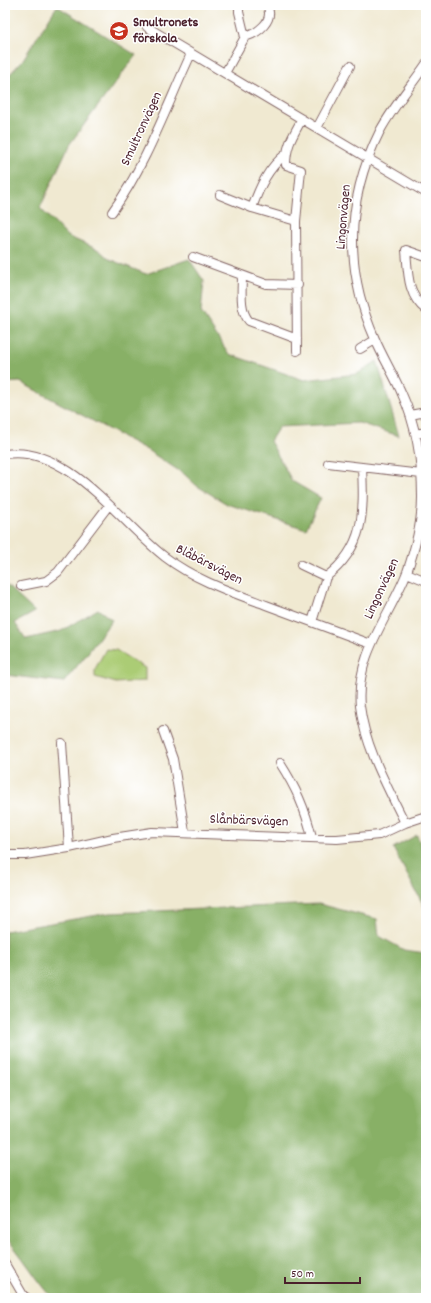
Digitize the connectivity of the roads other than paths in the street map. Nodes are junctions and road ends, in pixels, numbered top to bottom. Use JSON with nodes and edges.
{"nodes":[{"id":1,"x":239,"y":5,"type":"edge"},
{"id":2,"x":267,"y":5,"type":"edge"},
{"id":3,"x":147,"y":27,"type":"dead end"},
{"id":4,"x":245,"y":38,"type":"junction"},
{"id":5,"x":191,"y":54,"type":"junction"},
{"id":6,"x":426,"y":64,"type":"edge"},
{"id":7,"x":350,"y":66,"type":"dead end"},
{"id":8,"x":224,"y":73,"type":"junction"},
{"id":9,"x":302,"y":119,"type":"junction"},
{"id":10,"x":317,"y":128,"type":"junction"},
{"id":11,"x":287,"y":150,"type":"junction"},
{"id":12,"x":367,"y":159,"type":"junction"},
{"id":13,"x":426,"y":194,"type":"edge"},
{"id":14,"x":220,"y":195,"type":"dead end"},
{"id":15,"x":252,"y":208,"type":"junction"},
{"id":16,"x":112,"y":212,"type":"dead end"},
{"id":17,"x":296,"y":221,"type":"junction"},
{"id":18,"x":193,"y":257,"type":"dead end"},
{"id":19,"x":426,"y":257,"type":"edge"},
{"id":20,"x":242,"y":276,"type":"junction"},
{"id":21,"x":298,"y":284,"type":"junction"},
{"id":22,"x":426,"y":310,"type":"edge"},
{"id":23,"x":297,"y":339,"type":"junction"},
{"id":24,"x":375,"y":340,"type":"junction"},
{"id":25,"x":360,"y":349,"type":"dead end"},
{"id":26,"x":297,"y":351,"type":"dead end"},
{"id":27,"x":426,"y":412,"type":"edge"},
{"id":28,"x":410,"y":414,"type":"junction"},
{"id":29,"x":426,"y":432,"type":"edge"},
{"id":30,"x":416,"y":434,"type":"junction"},
{"id":31,"x":5,"y":454,"type":"edge"},
{"id":32,"x":328,"y":463,"type":"dead end"},
{"id":33,"x":362,"y":467,"type":"junction"},
{"id":34,"x":421,"y":474,"type":"junction"},
{"id":35,"x":109,"y":505,"type":"junction"},
{"id":36,"x":301,"y":565,"type":"dead end"},
{"id":37,"x":406,"y":572,"type":"junction"},
{"id":38,"x":326,"y":577,"type":"junction"},
{"id":39,"x":426,"y":581,"type":"edge"},
{"id":40,"x":21,"y":586,"type":"dead end"},
{"id":41,"x":312,"y":622,"type":"junction"},
{"id":42,"x":371,"y":644,"type":"junction"},
{"id":43,"x":163,"y":731,"type":"dead end"},
{"id":44,"x":62,"y":743,"type":"dead end"},
{"id":45,"x":280,"y":763,"type":"dead end"},
{"id":46,"x":426,"y":816,"type":"edge"},
{"id":47,"x":405,"y":823,"type":"junction"},
{"id":48,"x":185,"y":832,"type":"junction"},
{"id":49,"x":312,"y":837,"type":"junction"},
{"id":50,"x":69,"y":848,"type":"junction"},
{"id":51,"x":5,"y":855,"type":"edge"},
{"id":52,"x":5,"y":1264,"type":"edge"},
{"id":53,"x":24,"y":1297,"type":"edge"}],
"edges":[{"from":1,"to":4,"type":"street"},
{"from":2,"to":4,"type":"street"},
{"from":3,"to":5,"type":"street"},
{"from":4,"to":8,"type":"street"},
{"from":5,"to":8,"type":"street"},
{"from":5,"to":16,"type":"street","name":"Smultronvägen"},
{"from":6,"to":12,"type":"street","name":"Lingonvägen"},
{"from":7,"to":10,"type":"street"},
{"from":8,"to":9,"type":"street"},
{"from":9,"to":10,"type":"street"},
{"from":9,"to":11,"type":"street"},
{"from":10,"to":12,"type":"street"},
{"from":11,"to":15,"type":"street"},
{"from":11,"to":17,"type":"street"},
{"from":12,"to":13,"type":"street"},
{"from":12,"to":24,"type":"street","name":"Lingonvägen"},
{"from":14,"to":15,"type":"street"},
{"from":15,"to":17,"type":"street"},
{"from":17,"to":21,"type":"street"},
{"from":18,"to":20,"type":"street"},
{"from":19,"to":22,"type":"street"},
{"from":20,"to":21,"type":"street"},
{"from":20,"to":23,"type":"street"},
{"from":21,"to":23,"type":"street"},
{"from":23,"to":26,"type":"street"},
{"from":24,"to":25,"type":"street"},
{"from":24,"to":28,"type":"street","name":"Lingonvägen"},
{"from":27,"to":28,"type":"street"},
{"from":28,"to":30,"type":"street","name":"Lingonvägen"},
{"from":29,"to":30,"type":"street"},
{"from":30,"to":34,"type":"street","name":"Lingonvägen"},
{"from":31,"to":35,"type":"street","name":"Blåbärsvägen"},
{"from":32,"to":33,"type":"street"},
{"from":33,"to":34,"type":"street"},
{"from":33,"to":38,"type":"street"},
{"from":34,"to":37,"type":"street","name":"Lingonvägen"},
{"from":35,"to":40,"type":"street"},
{"from":35,"to":41,"type":"street","name":"Blåbärsvägen"},
{"from":36,"to":38,"type":"street"},
{"from":37,"to":39,"type":"street"},
{"from":37,"to":42,"type":"street","name":"Lingonvägen"},
{"from":38,"to":41,"type":"street"},
{"from":41,"to":42,"type":"street","name":"Blåbärsvägen"},
{"from":42,"to":47,"type":"street","name":"Lingonvägen"},
{"from":43,"to":48,"type":"street"},
{"from":44,"to":50,"type":"street"},
{"from":45,"to":49,"type":"street","name":"Slånbärsvägen"},
{"from":46,"to":47,"type":"street","name":"Slånbärsvägen"},
{"from":47,"to":49,"type":"street","name":"Slånbärsvägen"},
{"from":48,"to":49,"type":"street","name":"Slånbärsvägen"},
{"from":48,"to":50,"type":"street","name":"Slånbärsvägen"},
{"from":50,"to":51,"type":"street","name":"Slånbärsvägen"},
{"from":52,"to":53,"type":"street"}]}
